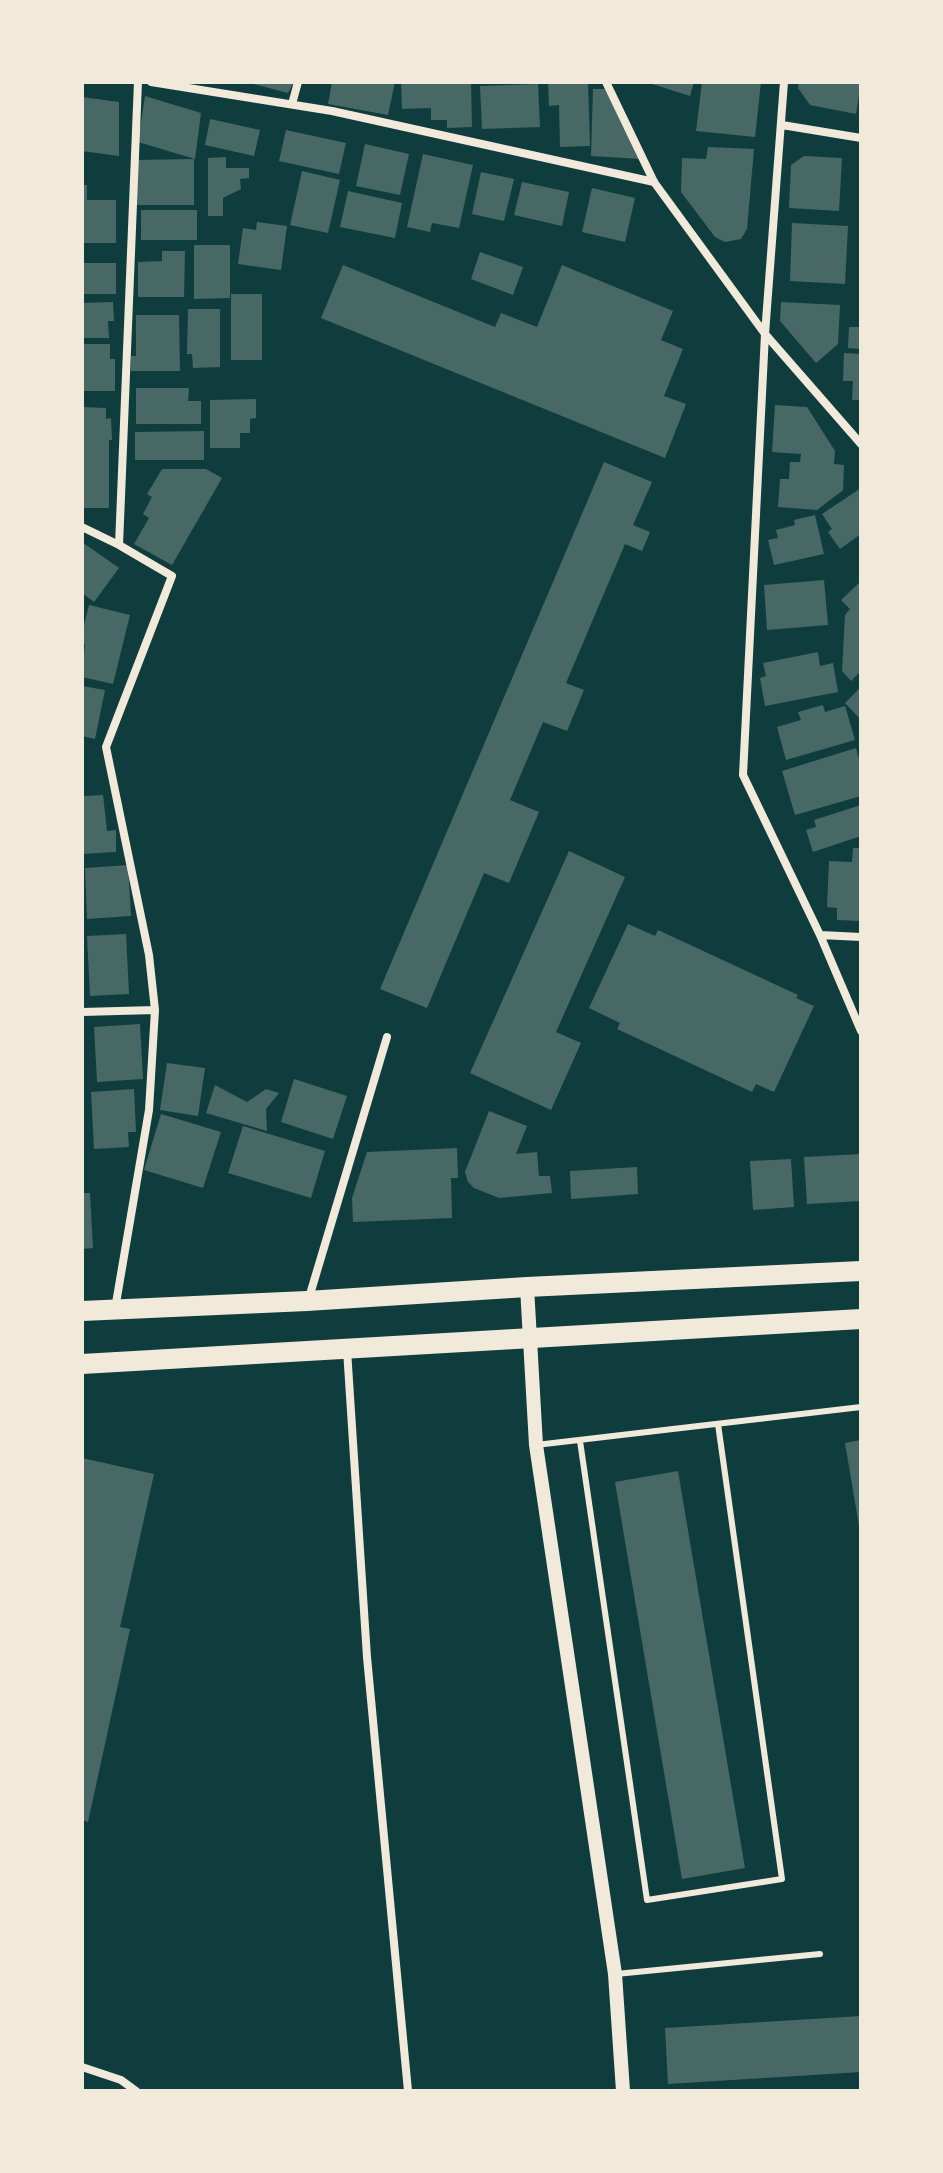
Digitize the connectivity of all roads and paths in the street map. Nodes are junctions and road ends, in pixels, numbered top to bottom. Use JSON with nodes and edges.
{"nodes":[{"id":1,"x":138,"y":82,"type":"edge"},
{"id":2,"x":151,"y":82,"type":"edge"},
{"id":3,"x":298,"y":82,"type":"edge"},
{"id":4,"x":606,"y":82,"type":"edge"},
{"id":5,"x":784,"y":82,"type":"edge"},
{"id":6,"x":292,"y":104,"type":"junction"},
{"id":7,"x":782,"y":125,"type":"junction"},
{"id":8,"x":861,"y":138,"type":"edge"},
{"id":9,"x":654,"y":182,"type":"junction"},
{"id":10,"x":765,"y":334,"type":"junction"},
{"id":11,"x":861,"y":444,"type":"edge"},
{"id":12,"x":82,"y":527,"type":"edge"},
{"id":13,"x":119,"y":545,"type":"junction"},
{"id":14,"x":820,"y":935,"type":"junction"},
{"id":15,"x":861,"y":937,"type":"edge"},
{"id":16,"x":155,"y":1010,"type":"junction"},
{"id":17,"x":82,"y":1012,"type":"edge"},
{"id":18,"x":861,"y":1031,"type":"edge"},
{"id":19,"x":387,"y":1037,"type":"dead end"},
{"id":20,"x":861,"y":1271,"type":"edge"},
{"id":21,"x":527,"y":1287,"type":"junction"},
{"id":22,"x":307,"y":1301,"type":"junction"},
{"id":23,"x":115,"y":1310,"type":"junction"},
{"id":24,"x":82,"y":1311,"type":"edge"},
{"id":25,"x":861,"y":1319,"type":"edge"},
{"id":26,"x":531,"y":1337,"type":"junction"},
{"id":27,"x":347,"y":1349,"type":"junction"},
{"id":28,"x":82,"y":1364,"type":"edge"},
{"id":29,"x":861,"y":1407,"type":"edge"},
{"id":30,"x":718,"y":1424,"type":"junction"},
{"id":31,"x":580,"y":1441,"type":"junction"},
{"id":32,"x":536,"y":1445,"type":"junction"},
{"id":33,"x":820,"y":1954,"type":"dead end"},
{"id":34,"x":615,"y":1974,"type":"junction"},
{"id":35,"x":82,"y":2067,"type":"edge"},
{"id":36,"x":136,"y":2091,"type":"edge"},
{"id":37,"x":408,"y":2091,"type":"edge"},
{"id":38,"x":623,"y":2091,"type":"edge"}],
"edges":[{"from":1,"to":13,"type":"street"},
{"from":2,"to":6,"type":"street"},
{"from":3,"to":6,"type":"street"},
{"from":4,"to":9,"type":"street"},
{"from":5,"to":7,"type":"street"},
{"from":6,"to":9,"type":"street"},
{"from":7,"to":8,"type":"street"},
{"from":7,"to":10,"type":"street"},
{"from":9,"to":10,"type":"street"},
{"from":10,"to":11,"type":"street"},
{"from":10,"to":14,"type":"street"},
{"from":12,"to":13,"type":"street"},
{"from":13,"to":16,"type":"street"},
{"from":14,"to":15,"type":"street"},
{"from":14,"to":18,"type":"street"},
{"from":16,"to":17,"type":"street"},
{"from":16,"to":23,"type":"street"},
{"from":19,"to":22,"type":"street"},
{"from":20,"to":21,"type":"main road"},
{"from":21,"to":22,"type":"main road"},
{"from":21,"to":26,"type":"street"},
{"from":22,"to":23,"type":"main road"},
{"from":23,"to":24,"type":"main road"},
{"from":25,"to":26,"type":"main road"},
{"from":26,"to":27,"type":"main road"},
{"from":26,"to":32,"type":"street"},
{"from":27,"to":28,"type":"main road"},
{"from":27,"to":37,"type":"street"},
{"from":29,"to":30,"type":"lane"},
{"from":30,"to":31,"type":"lane"},
{"from":30,"to":31,"type":"lane"},
{"from":31,"to":32,"type":"lane"},
{"from":32,"to":34,"type":"street"},
{"from":33,"to":34,"type":"lane"},
{"from":34,"to":38,"type":"street"},
{"from":35,"to":36,"type":"street"}]}
